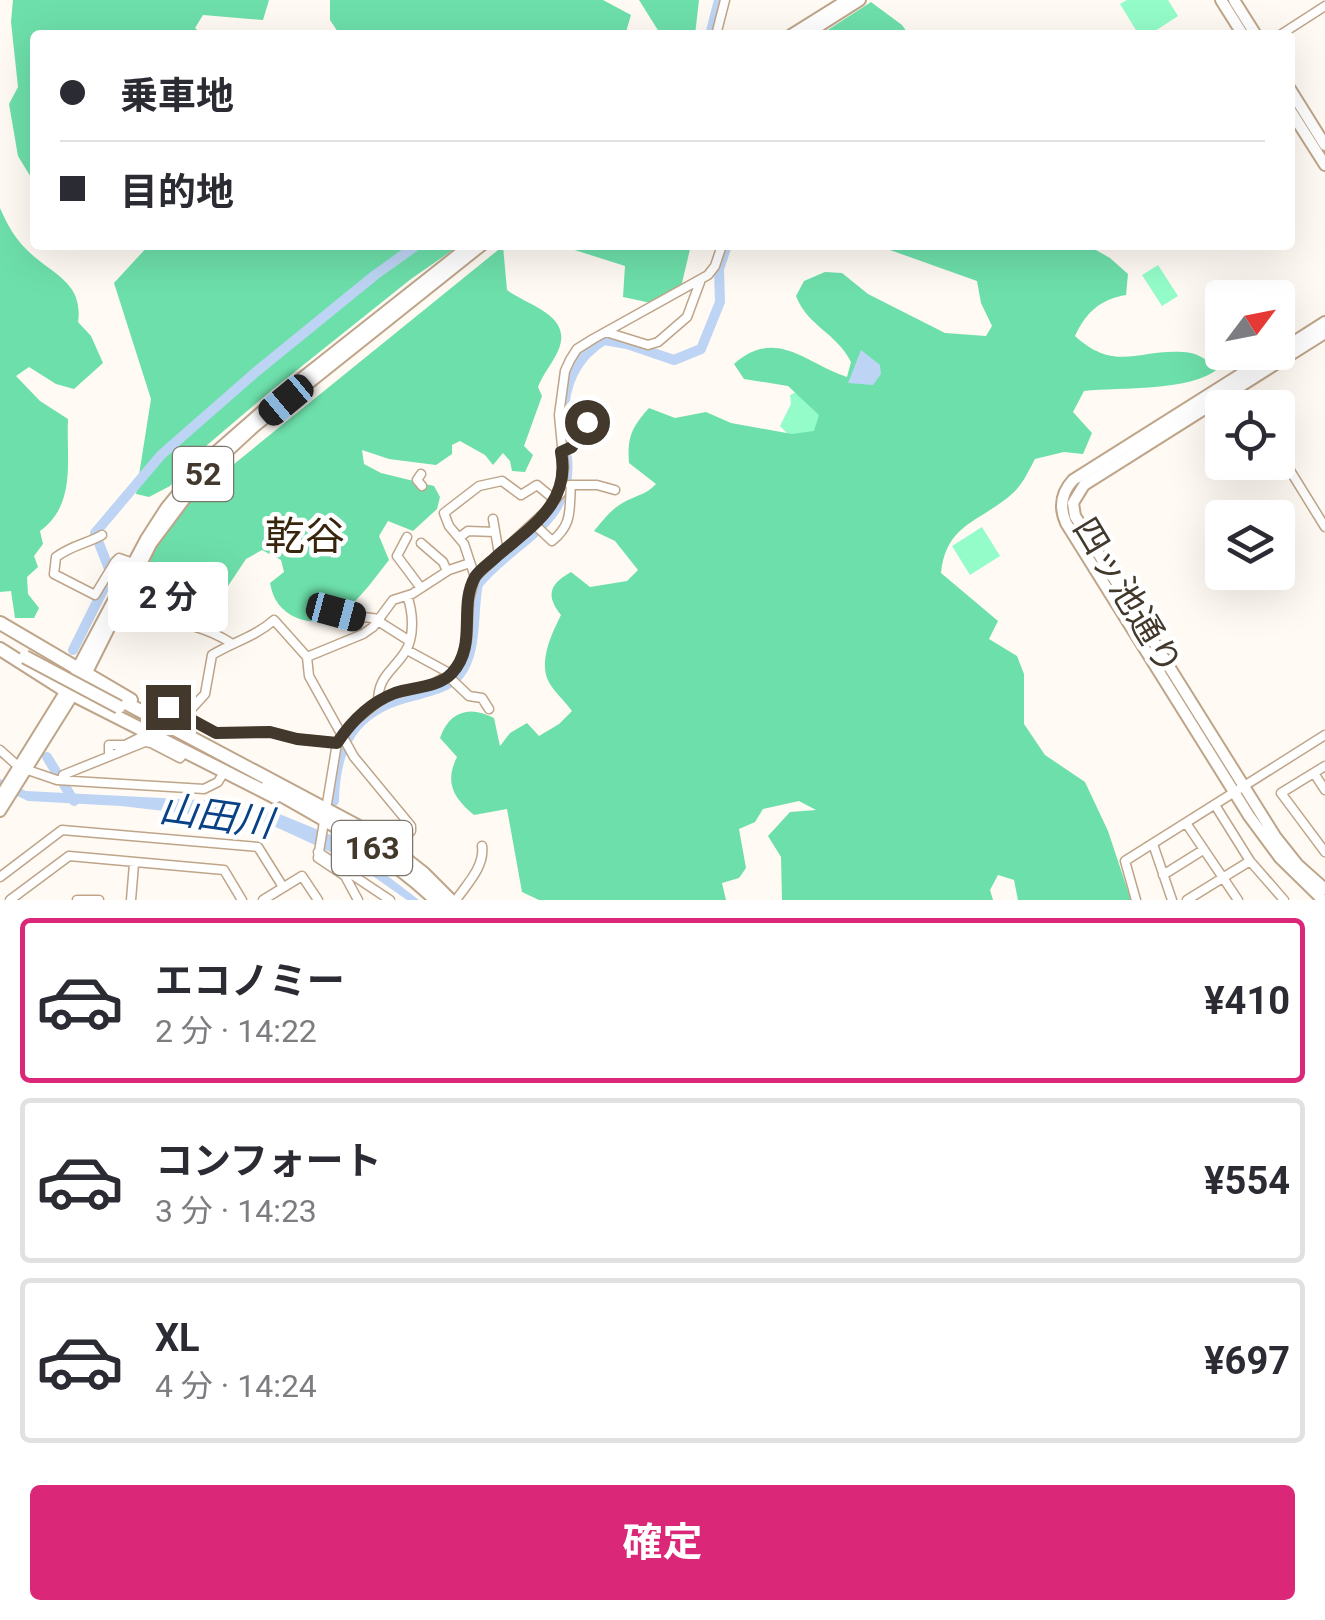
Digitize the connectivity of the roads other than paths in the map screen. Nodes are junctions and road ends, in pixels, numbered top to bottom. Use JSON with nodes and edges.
{"nodes":[{"id":1,"x":724,"y":0,"type":"edge"},
{"id":2,"x":847,"y":0,"type":"edge"},
{"id":3,"x":860,"y":0,"type":"edge"},
{"id":4,"x":1221,"y":0,"type":"edge"},
{"id":5,"x":1234,"y":0,"type":"edge"},
{"id":6,"x":1325,"y":6,"type":"edge"},
{"id":7,"x":717,"y":30,"type":"edge"},
{"id":8,"x":799,"y":30,"type":"edge"},
{"id":9,"x":812,"y":30,"type":"edge"},
{"id":10,"x":1240,"y":30,"type":"edge"},
{"id":11,"x":1253,"y":30,"type":"edge"},
{"id":12,"x":1288,"y":30,"type":"edge"},
{"id":13,"x":1295,"y":97,"type":"edge"},
{"id":14,"x":1295,"y":118,"type":"edge"},
{"id":15,"x":1325,"y":145,"type":"edge"},
{"id":16,"x":1325,"y":165,"type":"edge"},
{"id":17,"x":464,"y":250,"type":"edge"},
{"id":18,"x":476,"y":250,"type":"edge"},
{"id":19,"x":720,"y":250,"type":"edge"},
{"id":20,"x":702,"y":280,"type":"junction"},
{"id":21,"x":1325,"y":322,"type":"edge"},
{"id":22,"x":606,"y":332,"type":"junction"},
{"id":23,"x":1325,"y":333,"type":"edge"},
{"id":24,"x":1295,"y":341,"type":"edge"},
{"id":25,"x":1253,"y":370,"type":"edge"},
{"id":26,"x":1235,"y":384,"type":"junction"},
{"id":27,"x":1239,"y":390,"type":"edge"},
{"id":28,"x":594,"y":419,"type":"dead end"},
{"id":29,"x":564,"y":452,"type":"junction"},
{"id":30,"x":420,"y":474,"type":"dead end"},
{"id":31,"x":1295,"y":478,"type":"edge"},
{"id":32,"x":566,"y":485,"type":"junction"},
{"id":33,"x":422,"y":486,"type":"dead end"},
{"id":34,"x":615,"y":490,"type":"dead end"},
{"id":35,"x":555,"y":500,"type":"junction"},
{"id":36,"x":492,"y":519,"type":"dead end"},
{"id":37,"x":535,"y":526,"type":"junction"},
{"id":38,"x":1325,"y":527,"type":"edge"},
{"id":39,"x":496,"y":532,"type":"junction"},
{"id":40,"x":102,"y":536,"type":"dead end"},
{"id":41,"x":407,"y":536,"type":"dead end"},
{"id":42,"x":460,"y":537,"type":"junction"},
{"id":43,"x":420,"y":543,"type":"dead end"},
{"id":44,"x":499,"y":554,"type":"junction"},
{"id":45,"x":470,"y":563,"type":"junction"},
{"id":46,"x":136,"y":564,"type":"junction"},
{"id":47,"x":447,"y":571,"type":"junction"},
{"id":48,"x":475,"y":577,"type":"junction"},
{"id":49,"x":420,"y":588,"type":"junction"},
{"id":50,"x":407,"y":596,"type":"junction"},
{"id":51,"x":329,"y":613,"type":"dead end"},
{"id":52,"x":379,"y":620,"type":"junction"},
{"id":53,"x":0,"y":622,"type":"edge"},
{"id":54,"x":0,"y":632,"type":"edge"},
{"id":55,"x":408,"y":640,"type":"junction"},
{"id":56,"x":232,"y":643,"type":"junction"},
{"id":57,"x":0,"y":646,"type":"edge"},
{"id":58,"x":407,"y":650,"type":"junction"},
{"id":59,"x":26,"y":654,"type":"junction"},
{"id":60,"x":307,"y":657,"type":"junction"},
{"id":61,"x":82,"y":670,"type":"junction"},
{"id":62,"x":451,"y":678,"type":"junction"},
{"id":63,"x":70,"y":693,"type":"junction"},
{"id":64,"x":378,"y":702,"type":"junction"},
{"id":65,"x":121,"y":704,"type":"junction"},
{"id":66,"x":161,"y":708,"type":"dead end"},
{"id":67,"x":489,"y":708,"type":"dead end"},
{"id":68,"x":184,"y":717,"type":"junction"},
{"id":69,"x":1325,"y":735,"type":"edge"},
{"id":70,"x":141,"y":737,"type":"dead end"},
{"id":71,"x":190,"y":737,"type":"junction"},
{"id":72,"x":339,"y":740,"type":"junction"},
{"id":73,"x":0,"y":750,"type":"edge"},
{"id":74,"x":184,"y":752,"type":"junction"},
{"id":75,"x":109,"y":754,"type":"junction"},
{"id":76,"x":1325,"y":766,"type":"edge"},
{"id":77,"x":23,"y":768,"type":"junction"},
{"id":78,"x":224,"y":772,"type":"junction"},
{"id":79,"x":1314,"y":772,"type":"junction"},
{"id":80,"x":62,"y":780,"type":"junction"},
{"id":81,"x":1239,"y":790,"type":"junction"},
{"id":82,"x":1325,"y":790,"type":"edge"},
{"id":83,"x":2,"y":803,"type":"edge"},
{"id":84,"x":1215,"y":804,"type":"junction"},
{"id":85,"x":301,"y":806,"type":"junction"},
{"id":86,"x":324,"y":818,"type":"junction"},
{"id":87,"x":1186,"y":823,"type":"junction"},
{"id":88,"x":1153,"y":844,"type":"junction"},
{"id":89,"x":482,"y":846,"type":"dead end"},
{"id":90,"x":392,"y":848,"type":"junction"},
{"id":91,"x":318,"y":850,"type":"junction"},
{"id":92,"x":1203,"y":850,"type":"junction"},
{"id":93,"x":1325,"y":852,"type":"edge"},
{"id":94,"x":1250,"y":860,"type":"junction"},
{"id":95,"x":134,"y":864,"type":"junction"},
{"id":96,"x":1163,"y":875,"type":"junction"},
{"id":97,"x":0,"y":877,"type":"edge"},
{"id":98,"x":1221,"y":878,"type":"junction"},
{"id":99,"x":283,"y":887,"type":"junction"},
{"id":100,"x":1325,"y":889,"type":"edge"},
{"id":101,"x":1192,"y":899,"type":"edge"},
{"id":102,"x":10,"y":900,"type":"edge"},
{"id":103,"x":77,"y":900,"type":"edge"},
{"id":104,"x":99,"y":900,"type":"edge"},
{"id":105,"x":131,"y":900,"type":"edge"},
{"id":106,"x":242,"y":900,"type":"edge"},
{"id":107,"x":263,"y":900,"type":"edge"},
{"id":108,"x":318,"y":900,"type":"edge"},
{"id":109,"x":358,"y":900,"type":"edge"},
{"id":110,"x":390,"y":900,"type":"edge"},
{"id":111,"x":436,"y":900,"type":"edge"},
{"id":112,"x":453,"y":900,"type":"edge"},
{"id":113,"x":1136,"y":900,"type":"edge"},
{"id":114,"x":1172,"y":900,"type":"edge"},
{"id":115,"x":1238,"y":900,"type":"edge"},
{"id":116,"x":1284,"y":900,"type":"edge"},
{"id":117,"x":1324,"y":900,"type":"edge"}],
"edges":[{"from":1,"to":7,"type":"street"},
{"from":2,"to":8,"type":"main road"},
{"from":3,"to":9,"type":"main road"},
{"from":4,"to":10,"type":"main road"},
{"from":5,"to":11,"type":"main road"},
{"from":6,"to":12,"type":"street"},
{"from":13,"to":15,"type":"main road"},
{"from":14,"to":16,"type":"main road"},
{"from":17,"to":46,"type":"main road","number":"52"},
{"from":18,"to":46,"type":"main road","number":"52"},
{"from":19,"to":20,"type":"street"},
{"from":20,"to":22,"type":"street"},
{"from":20,"to":22,"type":"street"},
{"from":21,"to":24,"type":"main road","name":"四ッ池通り"},
{"from":22,"to":29,"type":"street"},
{"from":23,"to":26,"type":"main road","name":"四ッ池通り"},
{"from":25,"to":26,"type":"main road","name":"四ッ池通り"},
{"from":26,"to":27,"type":"street"},
{"from":26,"to":81,"type":"main road","name":"四ッ池通り"},
{"from":28,"to":29,"type":"street"},
{"from":29,"to":32,"type":"street"},
{"from":30,"to":33,"type":"street"},
{"from":31,"to":38,"type":"street"},
{"from":32,"to":34,"type":"street"},
{"from":32,"to":35,"type":"street"},
{"from":32,"to":37,"type":"street"},
{"from":35,"to":37,"type":"street"},
{"from":35,"to":42,"type":"street"},
{"from":36,"to":39,"type":"street"},
{"from":37,"to":44,"type":"street"},
{"from":39,"to":42,"type":"street"},
{"from":39,"to":44,"type":"street"},
{"from":40,"to":46,"type":"street"},
{"from":41,"to":49,"type":"street"},
{"from":42,"to":45,"type":"street"},
{"from":43,"to":47,"type":"street"},
{"from":44,"to":48,"type":"street"},
{"from":45,"to":47,"type":"street"},
{"from":45,"to":48,"type":"street"},
{"from":46,"to":56,"type":"street"},
{"from":46,"to":61,"type":"main road","number":"52"},
{"from":47,"to":49,"type":"street"},
{"from":48,"to":62,"type":"street"},
{"from":49,"to":50,"type":"street"},
{"from":50,"to":52,"type":"street"},
{"from":50,"to":55,"type":"street"},
{"from":51,"to":52,"type":"street"},
{"from":52,"to":55,"type":"street"},
{"from":52,"to":60,"type":"street"},
{"from":53,"to":61,"type":"highway","number":"163"},
{"from":54,"to":59,"type":"highway","number":"163"},
{"from":55,"to":58,"type":"street"},
{"from":56,"to":60,"type":"street"},
{"from":56,"to":68,"type":"street"},
{"from":57,"to":59,"type":"highway","number":"163"},
{"from":57,"to":63,"type":"highway"},
{"from":58,"to":62,"type":"street"},
{"from":58,"to":64,"type":"street"},
{"from":59,"to":65,"type":"highway","number":"163","bridge":true},
{"from":60,"to":72,"type":"street"},
{"from":61,"to":63,"type":"main road","number":"52"},
{"from":61,"to":71,"type":"highway","number":"163"},
{"from":62,"to":64,"type":"street"},
{"from":62,"to":67,"type":"street"},
{"from":63,"to":74,"type":"highway"},
{"from":63,"to":77,"type":"main road","number":"52"},
{"from":64,"to":72,"type":"street"},
{"from":65,"to":71,"type":"highway","number":"163"},
{"from":65,"to":85,"type":"highway","number":"163"},
{"from":66,"to":68,"type":"street"},
{"from":68,"to":72,"type":"street"},
{"from":69,"to":81,"type":"street"},
{"from":70,"to":75,"type":"street"},
{"from":71,"to":86,"type":"highway","number":"163"},
{"from":72,"to":86,"type":"street"},
{"from":72,"to":90,"type":"street"},
{"from":73,"to":77,"type":"street"},
{"from":74,"to":75,"type":"street"},
{"from":74,"to":78,"type":"highway"},
{"from":75,"to":80,"type":"street"},
{"from":76,"to":79,"type":"street"},
{"from":77,"to":80,"type":"street"},
{"from":77,"to":83,"type":"main road","number":"52"},
{"from":78,"to":80,"type":"street"},
{"from":78,"to":85,"type":"highway"},
{"from":79,"to":82,"type":"street"},
{"from":79,"to":93,"type":"street"},
{"from":81,"to":84,"type":"street"},
{"from":81,"to":100,"type":"main road","name":"四ッ池通り"},
{"from":81,"to":117,"type":"main road","name":"四ッ池通り"},
{"from":84,"to":87,"type":"street"},
{"from":84,"to":94,"type":"street"},
{"from":85,"to":86,"type":"highway","number":"163"},
{"from":86,"to":90,"type":"highway","number":"163"},
{"from":86,"to":91,"type":"street"},
{"from":86,"to":111,"type":"highway","number":"163"},
{"from":87,"to":88,"type":"street"},
{"from":87,"to":92,"type":"street"},
{"from":88,"to":96,"type":"street"},
{"from":88,"to":113,"type":"street"},
{"from":89,"to":112,"type":"street"},
{"from":90,"to":112,"type":"highway","number":"163"},
{"from":91,"to":109,"type":"street"},
{"from":91,"to":110,"type":"street"},
{"from":92,"to":96,"type":"street"},
{"from":92,"to":98,"type":"street"},
{"from":94,"to":98,"type":"street"},
{"from":94,"to":116,"type":"street"},
{"from":95,"to":102,"type":"street"},
{"from":95,"to":105,"type":"street"},
{"from":95,"to":106,"type":"street"},
{"from":96,"to":114,"type":"street"},
{"from":97,"to":99,"type":"street"},
{"from":98,"to":101,"type":"street"},
{"from":98,"to":115,"type":"street"},
{"from":99,"to":107,"type":"street"},
{"from":99,"to":108,"type":"street"},
{"from":103,"to":104,"type":"street"}]}
